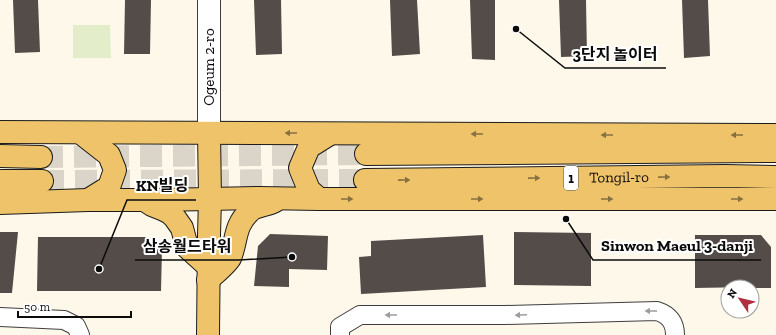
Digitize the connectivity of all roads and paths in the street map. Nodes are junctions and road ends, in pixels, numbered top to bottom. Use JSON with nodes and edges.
{"nodes":[{"id":1,"x":210,"y":0,"type":"edge"},
{"id":2,"x":0,"y":132,"type":"edge"},
{"id":3,"x":81,"y":133,"type":"junction"},
{"id":4,"x":209,"y":133,"type":"junction"},
{"id":5,"x":330,"y":134,"type":"junction"},
{"id":6,"x":776,"y":135,"type":"edge"},
{"id":7,"x":776,"y":151,"type":"edge"},
{"id":8,"x":366,"y":154,"type":"tunnel mouth"},
{"id":9,"x":0,"y":156,"type":"edge"},
{"id":10,"x":41,"y":157,"type":"tunnel mouth"},
{"id":11,"x":776,"y":178,"type":"edge"},
{"id":12,"x":365,"y":180,"type":"tunnel mouth"},
{"id":13,"x":0,"y":181,"type":"edge"},
{"id":14,"x":42,"y":181,"type":"tunnel mouth"},
{"id":15,"x":280,"y":198,"type":"junction"},
{"id":16,"x":210,"y":199,"type":"junction"},
{"id":17,"x":319,"y":199,"type":"junction"},
{"id":18,"x":776,"y":199,"type":"edge"},
{"id":19,"x":88,"y":200,"type":"junction"},
{"id":20,"x":145,"y":200,"type":"junction"},
{"id":21,"x":0,"y":203,"type":"edge"},
{"id":22,"x":208,"y":273,"type":"junction"},
{"id":23,"x":0,"y":317,"type":"edge"},
{"id":24,"x":80,"y":335,"type":"edge"},
{"id":25,"x":208,"y":335,"type":"edge"},
{"id":26,"x":340,"y":335,"type":"edge"},
{"id":27,"x":675,"y":335,"type":"edge"}],
"edges":[{"from":1,"to":4,"type":"street","name":"Ogeum 2-ro"},
{"from":2,"to":3,"type":"main road"},
{"from":3,"to":4,"type":"main road"},
{"from":3,"to":19,"type":"main road"},
{"from":5,"to":4,"type":"main road","one_way":true},
{"from":4,"to":16,"type":"main road"},
{"from":6,"to":5,"type":"main road","one_way":true},
{"from":5,"to":17,"type":"main road"},
{"from":7,"to":8,"type":"main road","name":"Tongil-ro","number":"1"},
{"from":9,"to":10,"type":"main road"},
{"from":12,"to":11,"type":"main road","name":"Tongil-ro","number":"1","one_way":true},
{"from":13,"to":14,"type":"main road"},
{"from":15,"to":16,"type":"main road"},
{"from":15,"to":17,"type":"main road"},
{"from":15,"to":22,"type":"main road"},
{"from":16,"to":20,"type":"main road"},
{"from":16,"to":22,"type":"main road"},
{"from":17,"to":18,"type":"main road","one_way":true},
{"from":19,"to":20,"type":"main road"},
{"from":19,"to":21,"type":"main road"},
{"from":20,"to":22,"type":"main road"},
{"from":22,"to":25,"type":"main road"},
{"from":23,"to":24,"type":"street"},
{"from":27,"to":26,"type":"street","one_way":true}]}
